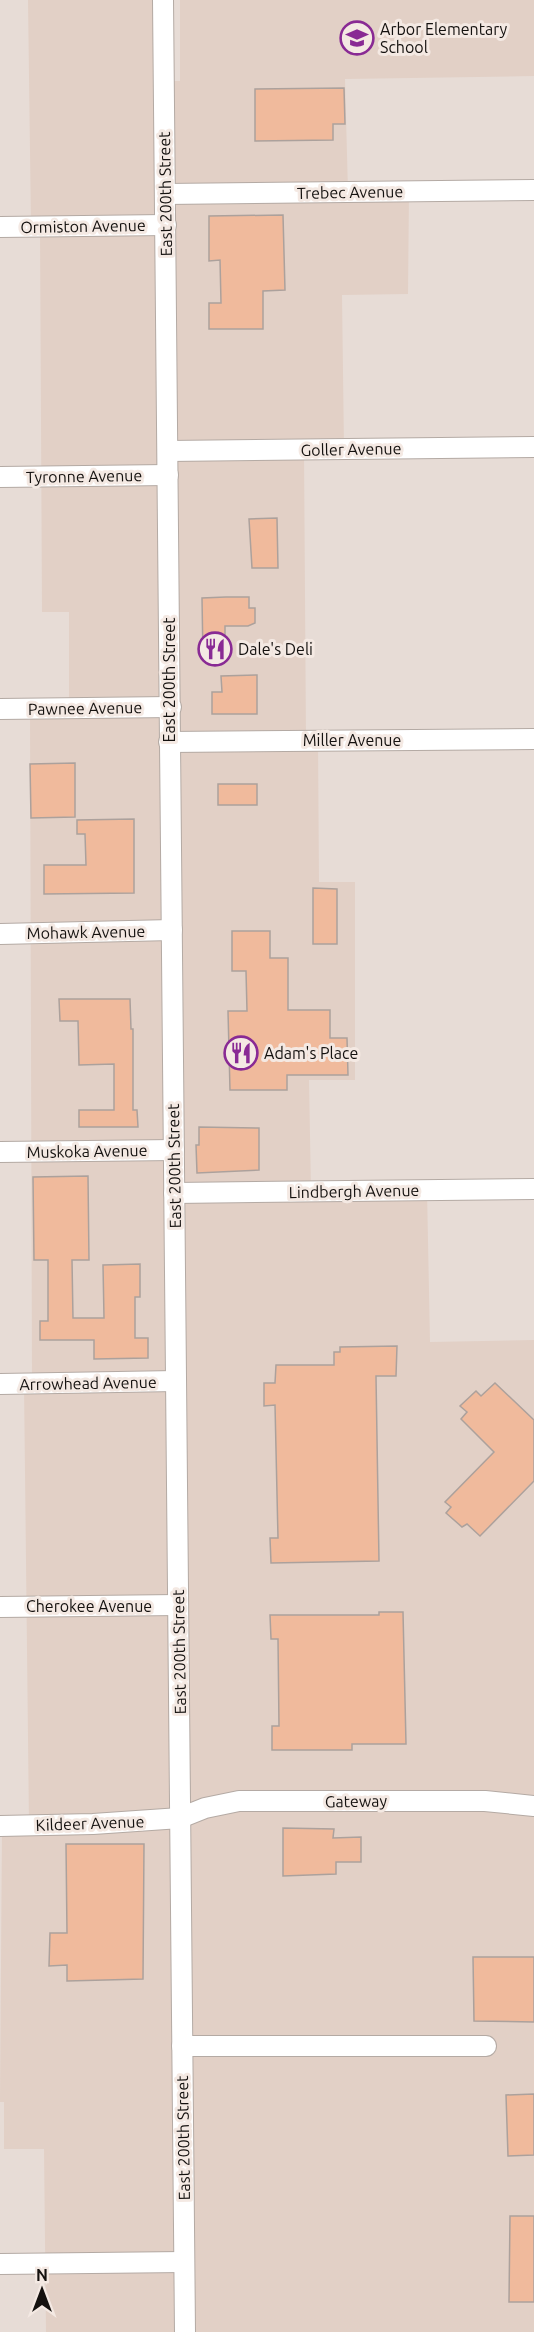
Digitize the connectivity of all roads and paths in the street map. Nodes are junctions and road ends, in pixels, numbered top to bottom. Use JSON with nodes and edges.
{"nodes":[{"id":1,"x":164,"y":0,"type":"edge"},
{"id":2,"x":534,"y":190,"type":"edge"},
{"id":3,"x":165,"y":194,"type":"junction"},
{"id":4,"x":166,"y":225,"type":"junction"},
{"id":5,"x":0,"y":226,"type":"edge"},
{"id":6,"x":534,"y":447,"type":"edge"},
{"id":7,"x":168,"y":451,"type":"junction"},
{"id":8,"x":168,"y":475,"type":"junction"},
{"id":9,"x":0,"y":477,"type":"edge"},
{"id":10,"x":171,"y":707,"type":"junction"},
{"id":11,"x":0,"y":709,"type":"edge"},
{"id":12,"x":534,"y":739,"type":"edge"},
{"id":13,"x":169,"y":742,"type":"junction"},
{"id":14,"x":172,"y":930,"type":"junction"},
{"id":15,"x":0,"y":934,"type":"edge"},
{"id":16,"x":174,"y":1150,"type":"junction"},
{"id":17,"x":0,"y":1152,"type":"edge"},
{"id":18,"x":534,"y":1189,"type":"edge"},
{"id":19,"x":174,"y":1193,"type":"junction"},
{"id":20,"x":176,"y":1382,"type":"junction"},
{"id":21,"x":0,"y":1384,"type":"edge"},
{"id":22,"x":178,"y":1605,"type":"junction"},
{"id":23,"x":0,"y":1607,"type":"edge"},
{"id":24,"x":534,"y":1806,"type":"edge"},
{"id":25,"x":180,"y":1818,"type":"junction"},
{"id":26,"x":0,"y":1826,"type":"edge"},
{"id":27,"x":182,"y":2046,"type":"junction"},
{"id":28,"x":486,"y":2046,"type":"dead end"},
{"id":29,"x":184,"y":2262,"type":"junction"},
{"id":30,"x":0,"y":2264,"type":"edge"},
{"id":31,"x":185,"y":2332,"type":"edge"}],
"edges":[{"from":1,"to":3,"type":"street","name":"East 200th Street"},
{"from":2,"to":3,"type":"street","name":"Trebec Avenue"},
{"from":3,"to":4,"type":"street","name":"East 200th Street"},
{"from":4,"to":5,"type":"street","name":"Ormiston Avenue"},
{"from":4,"to":7,"type":"street","name":"East 200th Street"},
{"from":6,"to":7,"type":"street","name":"Goller Avenue"},
{"from":7,"to":8,"type":"street","name":"East 200th Street"},
{"from":8,"to":9,"type":"street","name":"Tyronne Avenue"},
{"from":8,"to":10,"type":"street","name":"East 200th Street"},
{"from":10,"to":11,"type":"street","name":"Pawnee Avenue"},
{"from":10,"to":13,"type":"street","name":"East 200th Street"},
{"from":12,"to":13,"type":"street","name":"Miller Avenue"},
{"from":13,"to":14,"type":"street","name":"East 200th Street"},
{"from":14,"to":15,"type":"street","name":"Mohawk Avenue"},
{"from":14,"to":16,"type":"street","name":"East 200th Street"},
{"from":16,"to":17,"type":"street","name":"Muskoka Avenue"},
{"from":16,"to":19,"type":"street","name":"East 200th Street"},
{"from":18,"to":19,"type":"street","name":"Lindbergh Avenue"},
{"from":19,"to":20,"type":"street","name":"East 200th Street"},
{"from":20,"to":21,"type":"street","name":"Arrowhead Avenue"},
{"from":20,"to":22,"type":"street","name":"East 200th Street"},
{"from":22,"to":23,"type":"street","name":"Cherokee Avenue"},
{"from":22,"to":25,"type":"street","name":"East 200th Street"},
{"from":24,"to":25,"type":"street","name":"Gateway"},
{"from":25,"to":26,"type":"street","name":"Kildeer Avenue"},
{"from":25,"to":27,"type":"street","name":"East 200th Street"},
{"from":27,"to":28,"type":"street"},
{"from":27,"to":29,"type":"street","name":"East 200th Street"},
{"from":29,"to":30,"type":"street"},
{"from":29,"to":31,"type":"street","name":"East 200th Street"}]}
